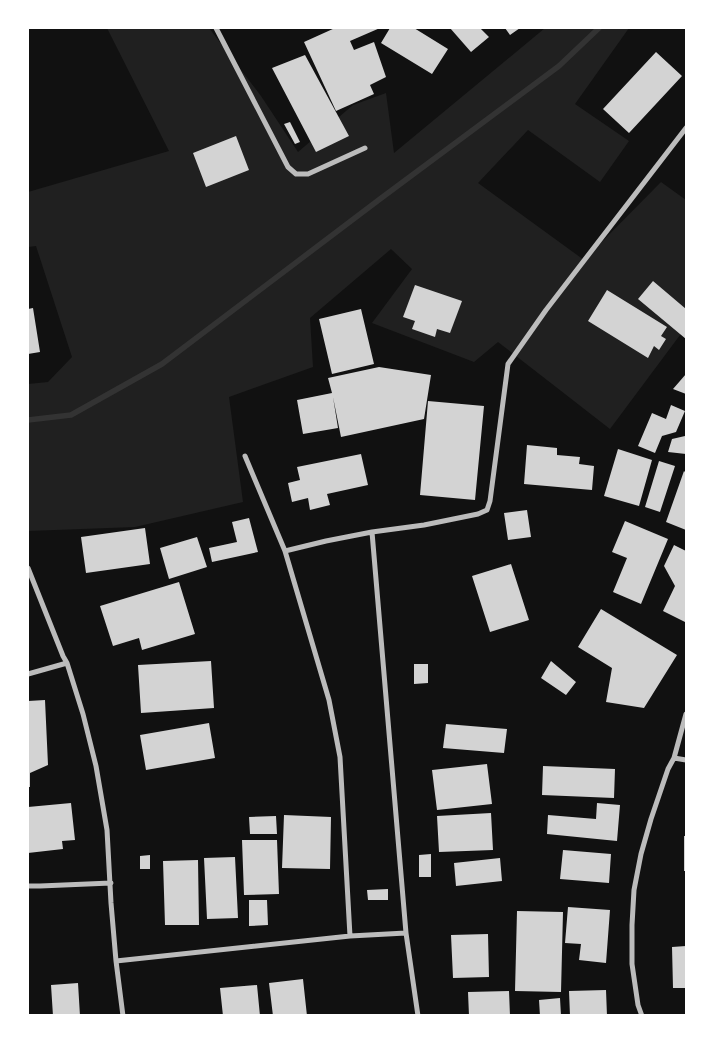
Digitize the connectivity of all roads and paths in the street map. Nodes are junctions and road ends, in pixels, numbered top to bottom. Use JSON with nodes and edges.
{"nodes":[{"id":1,"x":216,"y":28,"type":"edge"},
{"id":2,"x":686,"y":128,"type":"edge"},
{"id":3,"x":364,"y":148,"type":"dead end"},
{"id":4,"x":245,"y":456,"type":"dead end"},
{"id":5,"x":372,"y":532,"type":"junction"},
{"id":6,"x":285,"y":551,"type":"junction"},
{"id":7,"x":28,"y":568,"type":"edge"},
{"id":8,"x":67,"y":664,"type":"junction"},
{"id":9,"x":28,"y":674,"type":"edge"},
{"id":10,"x":686,"y":714,"type":"edge"},
{"id":11,"x":674,"y":758,"type":"junction"},
{"id":12,"x":686,"y":760,"type":"edge"},
{"id":13,"x":111,"y":883,"type":"junction"},
{"id":14,"x":28,"y":886,"type":"edge"},
{"id":15,"x":406,"y":934,"type":"junction"},
{"id":16,"x":350,"y":936,"type":"junction"},
{"id":17,"x":116,"y":961,"type":"junction"},
{"id":18,"x":123,"y":1016,"type":"edge"},
{"id":19,"x":418,"y":1016,"type":"edge"},
{"id":20,"x":642,"y":1016,"type":"edge"}],
"edges":[{"from":1,"to":3,"type":"street"},
{"from":2,"to":5,"type":"street"},
{"from":4,"to":6,"type":"street"},
{"from":5,"to":6,"type":"street"},
{"from":5,"to":15,"type":"street"},
{"from":6,"to":16,"type":"street"},
{"from":7,"to":8,"type":"street"},
{"from":8,"to":9,"type":"street"},
{"from":8,"to":13,"type":"street"},
{"from":10,"to":11,"type":"street"},
{"from":11,"to":12,"type":"street"},
{"from":11,"to":20,"type":"street"},
{"from":13,"to":14,"type":"street"},
{"from":13,"to":17,"type":"street"},
{"from":15,"to":16,"type":"street"},
{"from":15,"to":19,"type":"street"},
{"from":16,"to":17,"type":"street"},
{"from":17,"to":18,"type":"street"}]}
